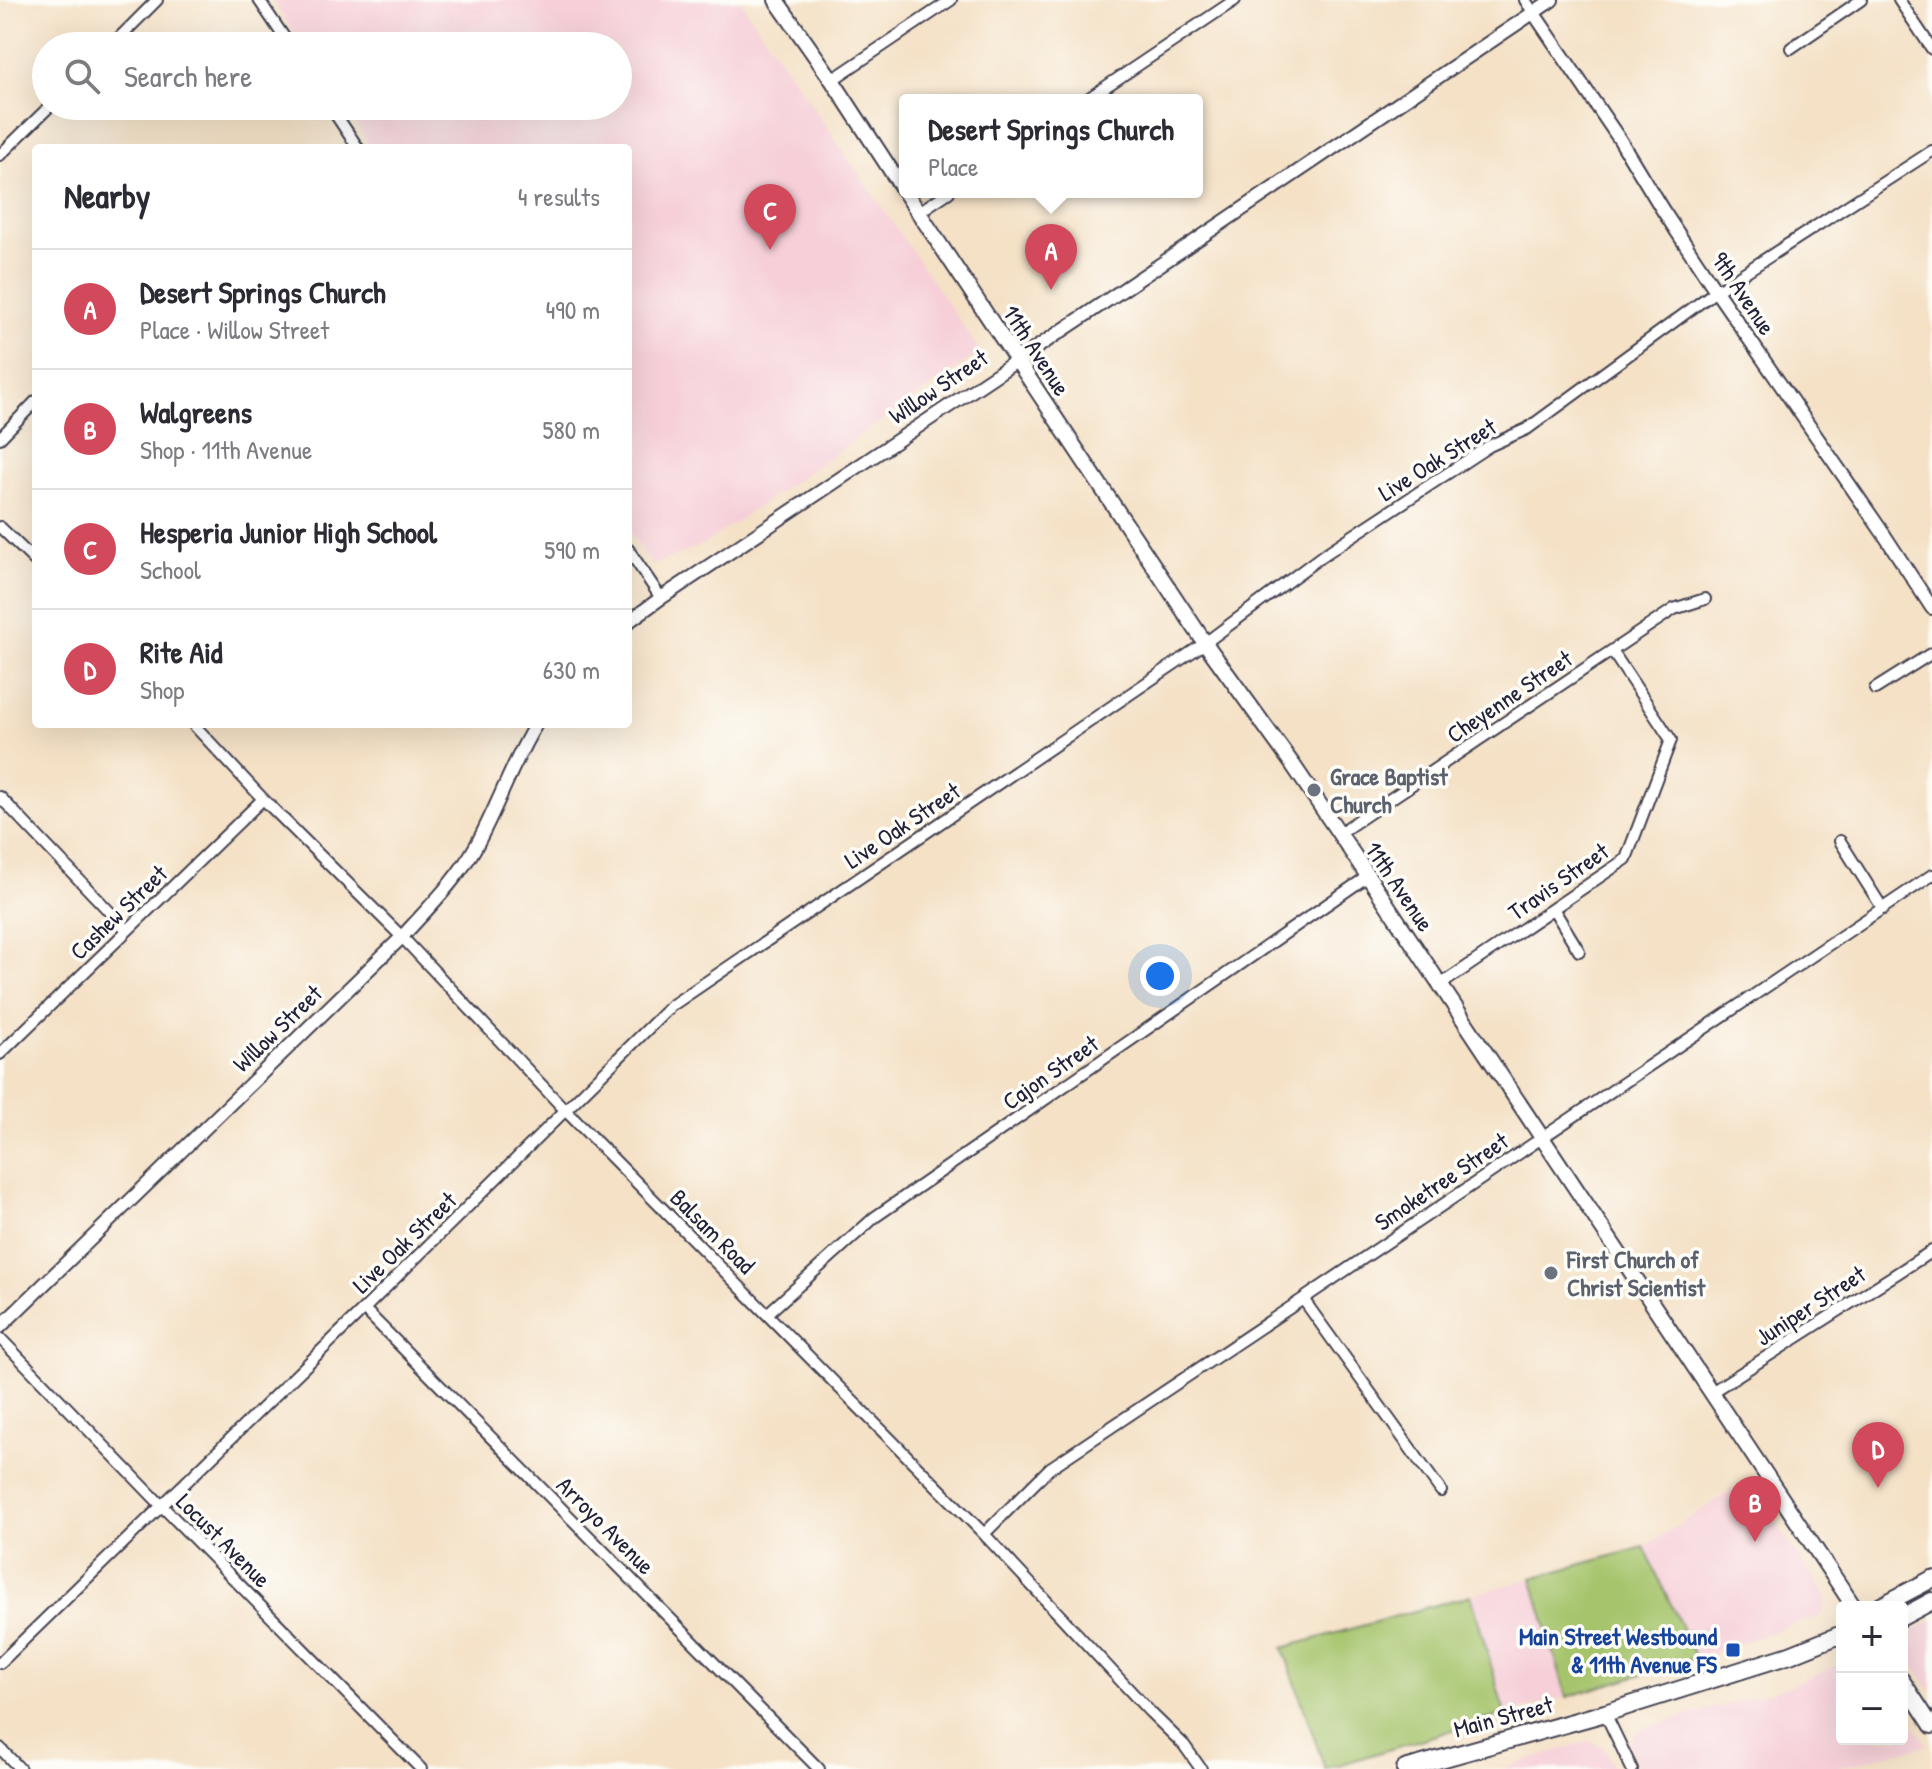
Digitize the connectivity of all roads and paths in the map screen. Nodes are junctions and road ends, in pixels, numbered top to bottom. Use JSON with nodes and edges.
{"nodes":[{"id":1,"x":157,"y":0,"type":"edge"},
{"id":2,"x":259,"y":0,"type":"edge"},
{"id":3,"x":776,"y":0,"type":"edge"},
{"id":4,"x":951,"y":0,"type":"edge"},
{"id":5,"x":1235,"y":0,"type":"edge"},
{"id":6,"x":1525,"y":0,"type":"edge"},
{"id":7,"x":1552,"y":0,"type":"edge"},
{"id":8,"x":1861,"y":0,"type":"edge"},
{"id":9,"x":1899,"y":0,"type":"edge"},
{"id":10,"x":1533,"y":12,"type":"junction"},
{"id":11,"x":125,"y":32,"type":"edge"},
{"id":12,"x":281,"y":32,"type":"edge"},
{"id":13,"x":1791,"y":48,"type":"dead end"},
{"id":14,"x":1932,"y":49,"type":"edge"},
{"id":15,"x":832,"y":80,"type":"junction"},
{"id":16,"x":1095,"y":94,"type":"edge"},
{"id":17,"x":36,"y":120,"type":"edge"},
{"id":18,"x":339,"y":120,"type":"edge"},
{"id":19,"x":355,"y":144,"type":"edge"},
{"id":20,"x":1932,"y":151,"type":"edge"},
{"id":21,"x":0,"y":155,"type":"edge"},
{"id":22,"x":899,"y":183,"type":"edge"},
{"id":23,"x":909,"y":198,"type":"edge"},
{"id":24,"x":940,"y":198,"type":"edge"},
{"id":25,"x":919,"y":212,"type":"junction"},
{"id":26,"x":1716,"y":291,"type":"junction"},
{"id":27,"x":1018,"y":360,"type":"junction"},
{"id":28,"x":32,"y":405,"type":"edge"},
{"id":29,"x":0,"y":438,"type":"edge"},
{"id":30,"x":0,"y":527,"type":"edge"},
{"id":31,"x":632,"y":555,"type":"edge"},
{"id":32,"x":32,"y":558,"type":"edge"},
{"id":33,"x":661,"y":598,"type":"junction"},
{"id":34,"x":1705,"y":599,"type":"dead end"},
{"id":35,"x":1932,"y":608,"type":"edge"},
{"id":36,"x":632,"y":619,"type":"edge"},
{"id":37,"x":1205,"y":643,"type":"junction"},
{"id":38,"x":1612,"y":651,"type":"junction"},
{"id":39,"x":1932,"y":653,"type":"edge"},
{"id":40,"x":1875,"y":689,"type":"dead end"},
{"id":41,"x":197,"y":728,"type":"edge"},
{"id":42,"x":533,"y":728,"type":"edge"},
{"id":43,"x":0,"y":797,"type":"edge"},
{"id":44,"x":263,"y":799,"type":"junction"},
{"id":45,"x":1338,"y":834,"type":"junction"},
{"id":46,"x":1840,"y":841,"type":"dead end"},
{"id":47,"x":1932,"y":875,"type":"edge"},
{"id":48,"x":1368,"y":876,"type":"junction"},
{"id":49,"x":1883,"y":909,"type":"junction"},
{"id":50,"x":1554,"y":910,"type":"junction"},
{"id":51,"x":127,"y":930,"type":"junction"},
{"id":52,"x":402,"y":937,"type":"junction"},
{"id":53,"x":1579,"y":951,"type":"dead end"},
{"id":54,"x":1440,"y":985,"type":"junction"},
{"id":55,"x":0,"y":1054,"type":"edge"},
{"id":56,"x":566,"y":1111,"type":"junction"},
{"id":57,"x":1542,"y":1138,"type":"junction"},
{"id":58,"x":1932,"y":1251,"type":"edge"},
{"id":59,"x":1303,"y":1299,"type":"junction"},
{"id":60,"x":364,"y":1309,"type":"junction"},
{"id":61,"x":767,"y":1314,"type":"junction"},
{"id":62,"x":0,"y":1327,"type":"edge"},
{"id":63,"x":0,"y":1338,"type":"edge"},
{"id":64,"x":1710,"y":1393,"type":"junction"},
{"id":65,"x":1441,"y":1491,"type":"dead end"},
{"id":66,"x":161,"y":1505,"type":"junction"},
{"id":67,"x":984,"y":1534,"type":"junction"},
{"id":68,"x":1932,"y":1579,"type":"edge"},
{"id":69,"x":1850,"y":1601,"type":"edge"},
{"id":70,"x":1890,"y":1601,"type":"edge"},
{"id":71,"x":1932,"y":1601,"type":"edge"},
{"id":72,"x":1908,"y":1614,"type":"edge"},
{"id":73,"x":1836,"y":1636,"type":"edge"},
{"id":74,"x":0,"y":1663,"type":"edge"},
{"id":75,"x":1908,"y":1689,"type":"edge"},
{"id":76,"x":1605,"y":1713,"type":"junction"},
{"id":77,"x":1932,"y":1726,"type":"edge"},
{"id":78,"x":0,"y":1748,"type":"edge"},
{"id":79,"x":20,"y":1769,"type":"edge"},
{"id":80,"x":421,"y":1769,"type":"edge"},
{"id":81,"x":819,"y":1769,"type":"edge"},
{"id":82,"x":1201,"y":1769,"type":"edge"},
{"id":83,"x":1405,"y":1769,"type":"edge"},
{"id":84,"x":1632,"y":1769,"type":"edge"}],
"edges":[{"from":1,"to":11,"type":"street"},
{"from":2,"to":12,"type":"street"},
{"from":3,"to":15,"type":"main road","name":"11th Avenue"},
{"from":4,"to":15,"type":"street"},
{"from":5,"to":16,"type":"street"},
{"from":6,"to":10,"type":"street","name":"9th Avenue"},
{"from":7,"to":10,"type":"street","name":"Willow Street"},
{"from":8,"to":13,"type":"street"},
{"from":9,"to":14,"type":"street"},
{"from":10,"to":26,"type":"street","name":"9th Avenue"},
{"from":10,"to":27,"type":"street","name":"Willow Street"},
{"from":15,"to":22,"type":"main road","name":"11th Avenue"},
{"from":17,"to":21,"type":"street"},
{"from":18,"to":19,"type":"street"},
{"from":20,"to":26,"type":"street","name":"Live Oak Street"},
{"from":23,"to":25,"type":"main road","name":"11th Avenue"},
{"from":24,"to":25,"type":"street"},
{"from":25,"to":27,"type":"main road","name":"11th Avenue"},
{"from":26,"to":35,"type":"street","name":"9th Avenue"},
{"from":26,"to":37,"type":"street","name":"Live Oak Street"},
{"from":27,"to":33,"type":"street","name":"Willow Street"},
{"from":27,"to":37,"type":"main road","name":"11th Avenue"},
{"from":28,"to":29,"type":"street"},
{"from":30,"to":32,"type":"street"},
{"from":31,"to":33,"type":"street"},
{"from":33,"to":36,"type":"street","name":"Willow Street"},
{"from":34,"to":38,"type":"street","name":"Cheyenne Street"},
{"from":37,"to":45,"type":"main road","name":"11th Avenue"},
{"from":37,"to":56,"type":"street","name":"Live Oak Street"},
{"from":38,"to":45,"type":"street","name":"Cheyenne Street"},
{"from":38,"to":50,"type":"street","name":"Travis Street"},
{"from":39,"to":40,"type":"street"},
{"from":41,"to":44,"type":"street","name":"Balsam Road"},
{"from":42,"to":52,"type":"street","name":"Willow Street"},
{"from":43,"to":51,"type":"street"},
{"from":44,"to":51,"type":"street","name":"Cashew Street"},
{"from":44,"to":52,"type":"street","name":"Balsam Road"},
{"from":45,"to":48,"type":"main road","name":"11th Avenue"},
{"from":46,"to":49,"type":"street"},
{"from":47,"to":49,"type":"street","name":"Smoketree Street"},
{"from":48,"to":54,"type":"main road","name":"11th Avenue"},
{"from":48,"to":61,"type":"street","name":"Cajon Street"},
{"from":49,"to":57,"type":"street","name":"Smoketree Street"},
{"from":50,"to":53,"type":"street"},
{"from":50,"to":54,"type":"street","name":"Travis Street"},
{"from":51,"to":55,"type":"street","name":"Cashew Street"},
{"from":52,"to":56,"type":"street","name":"Balsam Road"},
{"from":52,"to":62,"type":"street","name":"Willow Street"},
{"from":54,"to":57,"type":"main road","name":"11th Avenue"},
{"from":56,"to":60,"type":"street","name":"Live Oak Street"},
{"from":56,"to":61,"type":"street","name":"Balsam Road"},
{"from":57,"to":59,"type":"street","name":"Smoketree Street"},
{"from":57,"to":64,"type":"main road","name":"11th Avenue"},
{"from":58,"to":64,"type":"street","name":"Juniper Street"},
{"from":59,"to":65,"type":"street"},
{"from":59,"to":67,"type":"street","name":"Smoketree Street"},
{"from":60,"to":66,"type":"street","name":"Live Oak Street"},
{"from":60,"to":81,"type":"street","name":"Arroyo Avenue"},
{"from":61,"to":67,"type":"street","name":"Balsam Road"},
{"from":63,"to":66,"type":"street","name":"Locust Avenue"},
{"from":64,"to":69,"type":"main road","name":"11th Avenue"},
{"from":66,"to":74,"type":"street","name":"Live Oak Street"},
{"from":66,"to":80,"type":"street","name":"Locust Avenue"},
{"from":67,"to":82,"type":"street","name":"Balsam Road"},
{"from":68,"to":70,"type":"main road"},
{"from":71,"to":72,"type":"main road"},
{"from":73,"to":76,"type":"main road","name":"Main Street"},
{"from":75,"to":77,"type":"main road"},
{"from":76,"to":83,"type":"main road","name":"Main Street"},
{"from":76,"to":84,"type":"street"},
{"from":78,"to":79,"type":"street"}]}
